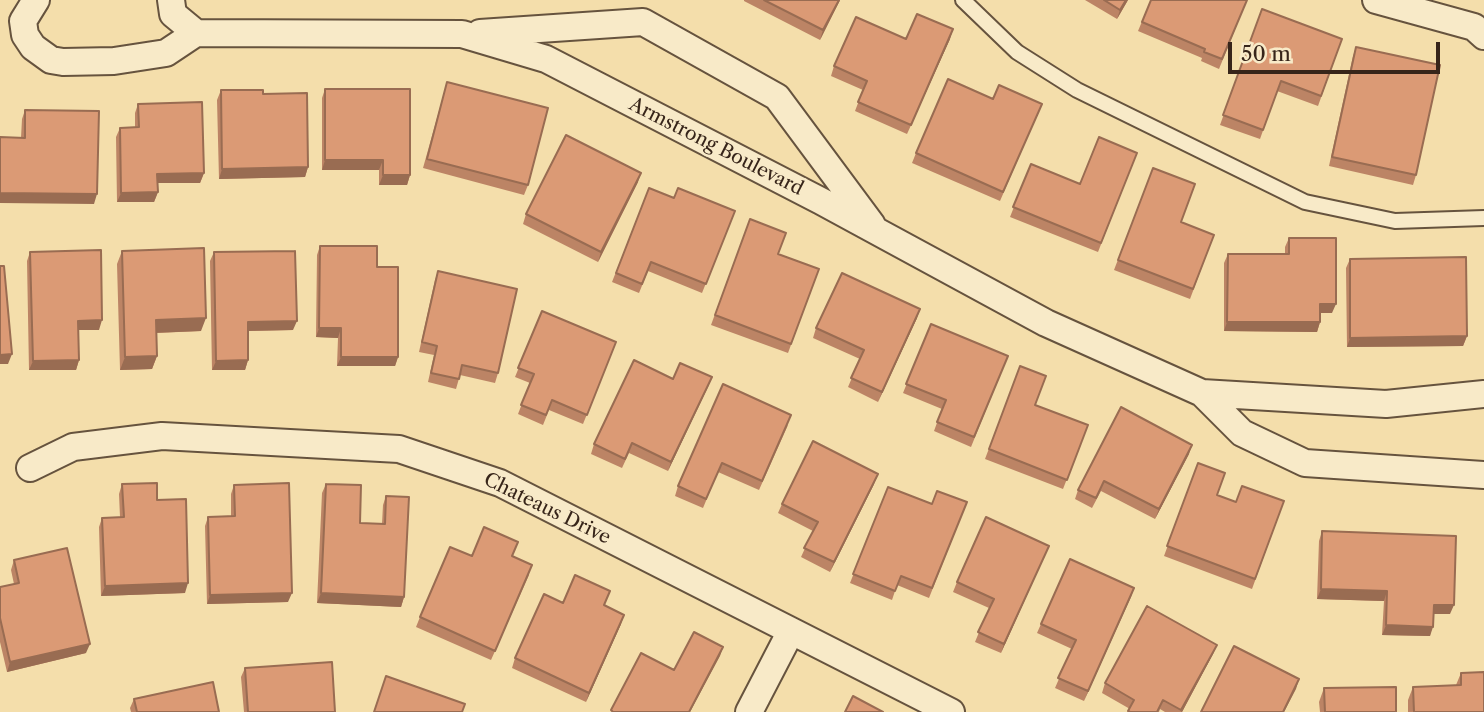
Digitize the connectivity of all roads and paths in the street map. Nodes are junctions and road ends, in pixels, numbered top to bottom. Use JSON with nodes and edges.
{"nodes":[{"id":1,"x":36,"y":0,"type":"edge"},
{"id":2,"x":963,"y":0,"type":"edge"},
{"id":3,"x":1376,"y":0,"type":"edge"},
{"id":4,"x":172,"y":7,"type":"edge"},
{"id":5,"x":196,"y":33,"type":"junction"},
{"id":6,"x":462,"y":34,"type":"junction"},
{"id":7,"x":1484,"y":36,"type":"edge"},
{"id":8,"x":1484,"y":218,"type":"edge"},
{"id":9,"x":877,"y":232,"type":"junction"},
{"id":10,"x":1202,"y":393,"type":"junction"},
{"id":11,"x":1484,"y":394,"type":"edge"},
{"id":12,"x":30,"y":468,"type":"dead end"},
{"id":13,"x":1484,"y":475,"type":"edge"},
{"id":14,"x":790,"y":631,"type":"junction"},
{"id":15,"x":749,"y":712,"type":"edge"},
{"id":16,"x":951,"y":712,"type":"edge"}],
"edges":[{"from":1,"to":5,"type":"street"},
{"from":2,"to":8,"type":"lane"},
{"from":3,"to":7,"type":"street"},
{"from":4,"to":5,"type":"street"},
{"from":5,"to":6,"type":"street","name":"Armstrong Boulevard"},
{"from":6,"to":9,"type":"street","name":"Armstrong Boulevard"},
{"from":6,"to":9,"type":"street"},
{"from":9,"to":10,"type":"street","name":"Armstrong Boulevard"},
{"from":10,"to":11,"type":"street","name":"Armstrong Boulevard"},
{"from":10,"to":13,"type":"street","name":"Armstrong Boulevard"},
{"from":12,"to":14,"type":"street","name":"Chateaus Drive"},
{"from":14,"to":15,"type":"street"},
{"from":14,"to":16,"type":"street","name":"Chateaus Drive"}]}
